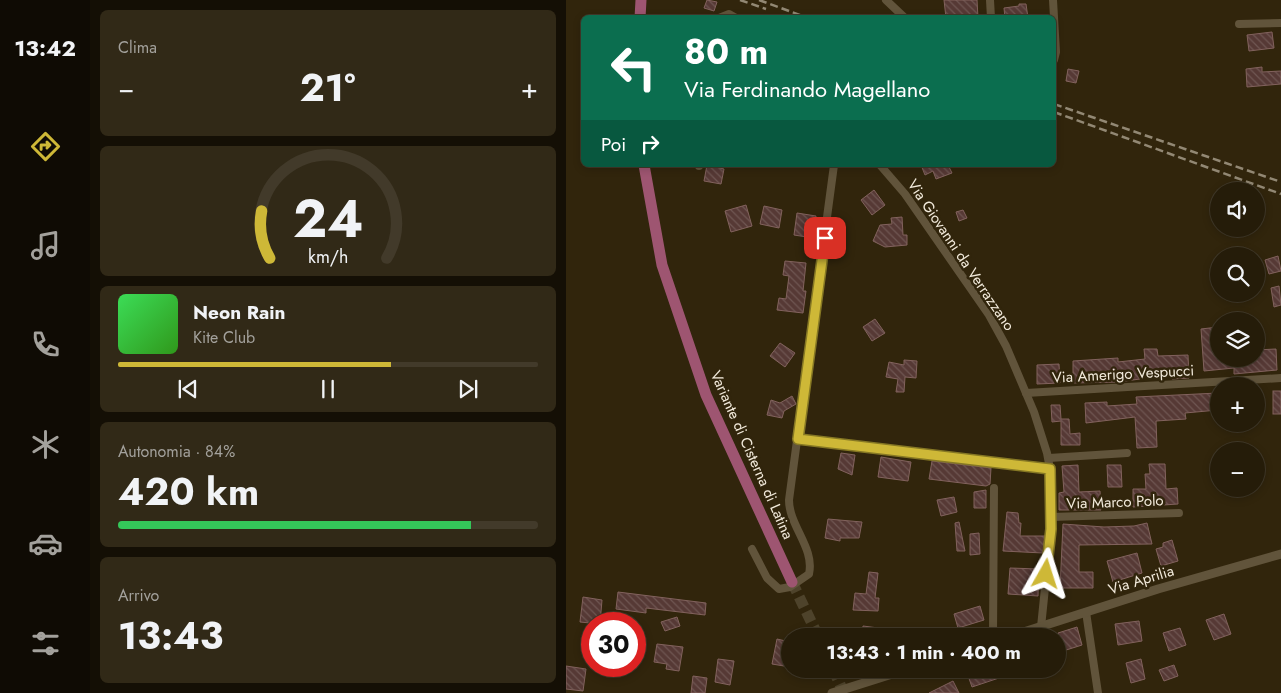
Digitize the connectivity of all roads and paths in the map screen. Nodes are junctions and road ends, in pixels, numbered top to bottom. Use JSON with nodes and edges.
{"nodes":[{"id":1,"x":641,"y":0,"type":"edge"},
{"id":2,"x":886,"y":0,"type":"edge"},
{"id":3,"x":990,"y":0,"type":"edge"},
{"id":4,"x":1053,"y":0,"type":"edge"},
{"id":5,"x":640,"y":15,"type":"edge"},
{"id":6,"x":901,"y":15,"type":"edge"},
{"id":7,"x":991,"y":15,"type":"edge"},
{"id":8,"x":1054,"y":15,"type":"edge"},
{"id":9,"x":1281,"y":23,"type":"edge"},
{"id":10,"x":1239,"y":24,"type":"dead end"},
{"id":11,"x":644,"y":167,"type":"edge"},
{"id":12,"x":834,"y":167,"type":"edge"},
{"id":13,"x":882,"y":167,"type":"edge"},
{"id":14,"x":1281,"y":378,"type":"edge"},
{"id":15,"x":1026,"y":393,"type":"junction"},
{"id":16,"x":798,"y":439,"type":"junction"},
{"id":17,"x":1127,"y":453,"type":"dead end"},
{"id":18,"x":1049,"y":458,"type":"junction"},
{"id":19,"x":1050,"y":469,"type":"junction"},
{"id":20,"x":994,"y":488,"type":"dead end"},
{"id":21,"x":1179,"y":513,"type":"dead end"},
{"id":22,"x":1051,"y":517,"type":"junction"},
{"id":23,"x":752,"y":549,"type":"dead end"},
{"id":24,"x":1281,"y":554,"type":"edge"},
{"id":25,"x":792,"y":582,"type":"tunnel mouth"},
{"id":26,"x":1086,"y":612,"type":"junction"},
{"id":27,"x":1041,"y":627,"type":"junction"},
{"id":28,"x":993,"y":628,"type":"edge"},
{"id":29,"x":1038,"y":628,"type":"edge"},
{"id":30,"x":880,"y":678,"type":"edge"},
{"id":31,"x":832,"y":693,"type":"edge"},
{"id":32,"x":1098,"y":693,"type":"edge"}],
"edges":[{"from":1,"to":5,"type":"main road"},
{"from":2,"to":6,"type":"street"},
{"from":3,"to":7,"type":"street"},
{"from":4,"to":8,"type":"street"},
{"from":9,"to":10,"type":"street"},
{"from":11,"to":25,"type":"main road","name":"Variante di Cisterna di Latina"},
{"from":12,"to":16,"type":"street"},
{"from":13,"to":15,"type":"street","name":"Via Giovanni da Verrazzano"},
{"from":14,"to":15,"type":"street","name":"Via Amerigo Vespucci"},
{"from":15,"to":18,"type":"street","name":"Via Giovanni da Verrazzano"},
{"from":16,"to":19,"type":"street"},
{"from":16,"to":23,"type":"street"},
{"from":17,"to":18,"type":"street"},
{"from":18,"to":19,"type":"street","name":"Via Giovanni da Verrazzano"},
{"from":19,"to":22,"type":"street","name":"Via Giovanni da Verrazzano"},
{"from":20,"to":28,"type":"street"},
{"from":21,"to":22,"type":"street","name":"Via Marco Polo"},
{"from":22,"to":27,"type":"street","name":"Via Giovanni da Verrazzano"},
{"from":24,"to":26,"type":"street","name":"Via Aprilia"},
{"from":26,"to":27,"type":"street","name":"Via Aprilia"},
{"from":26,"to":32,"type":"street"},
{"from":27,"to":29,"type":"street","name":"Via Aprilia"},
{"from":30,"to":31,"type":"street"}]}
